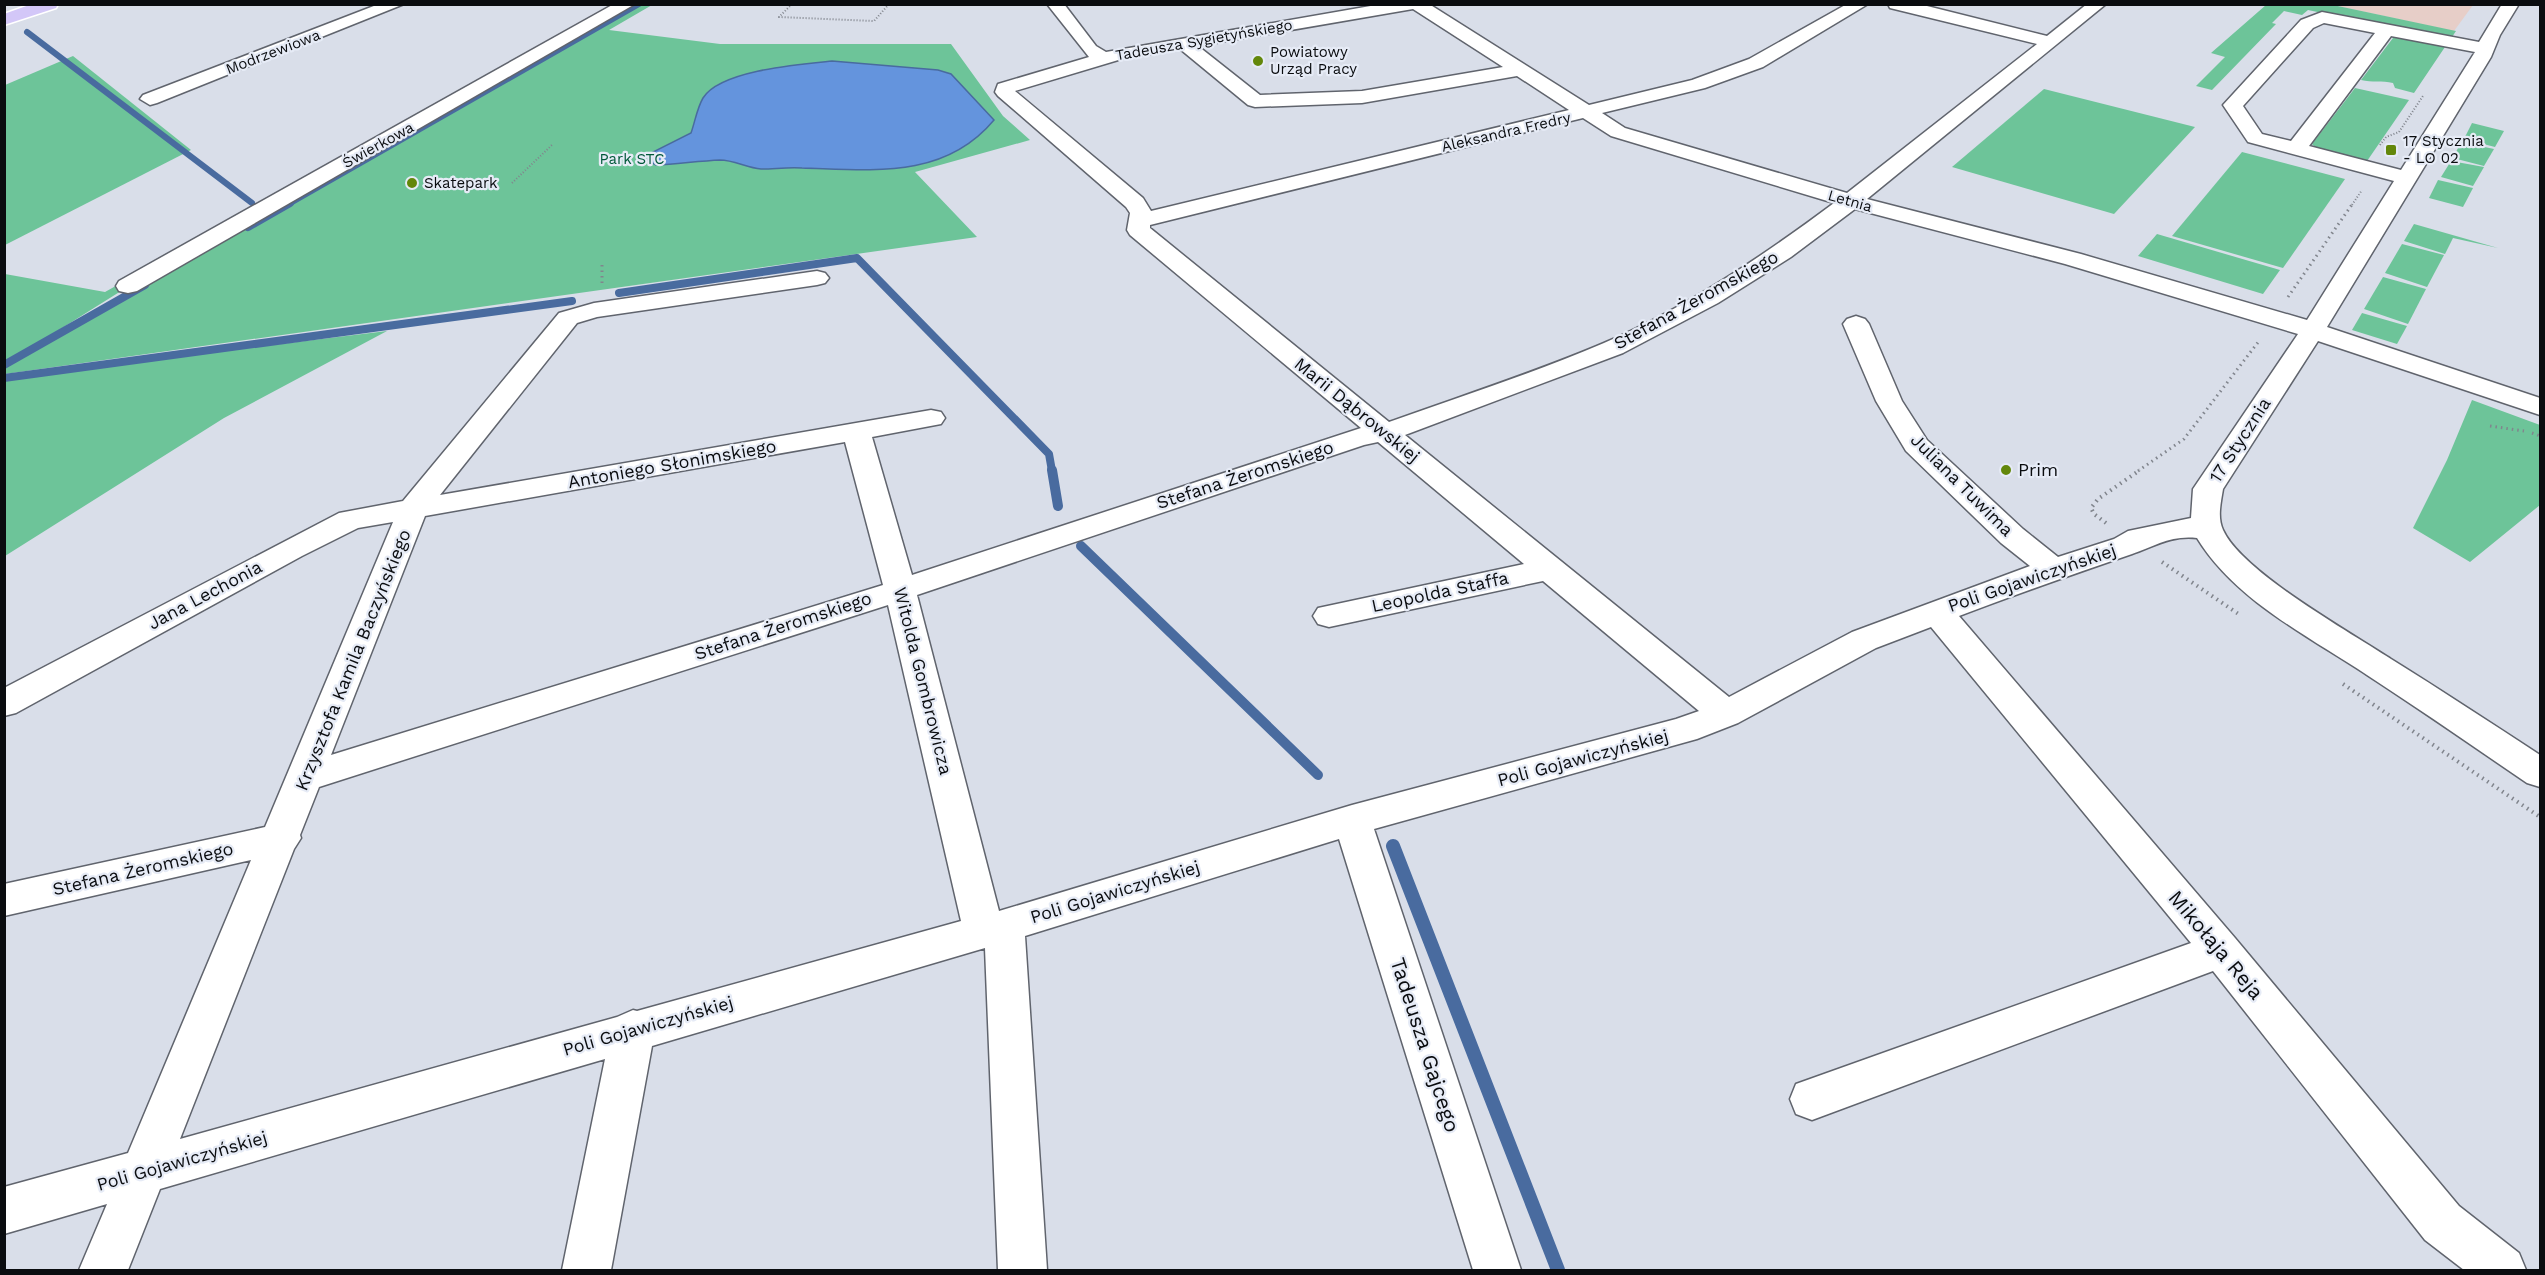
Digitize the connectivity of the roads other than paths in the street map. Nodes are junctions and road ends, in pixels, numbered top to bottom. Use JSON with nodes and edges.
{"nodes":[{"id":1,"x":50,"y":4,"type":"edge"},
{"id":2,"x":396,"y":4,"type":"edge"},
{"id":3,"x":627,"y":4,"type":"edge"},
{"id":4,"x":1055,"y":4,"type":"edge"},
{"id":5,"x":1416,"y":4,"type":"edge"},
{"id":6,"x":1860,"y":4,"type":"edge"},
{"id":7,"x":1896,"y":4,"type":"edge"},
{"id":8,"x":2098,"y":4,"type":"edge"},
{"id":9,"x":2347,"y":4,"type":"edge"},
{"id":10,"x":2511,"y":4,"type":"edge"},
{"id":11,"x":4,"y":20,"type":"edge"},
{"id":12,"x":2386,"y":30,"type":"junction"},
{"id":13,"x":2050,"y":42,"type":"junction"},
{"id":14,"x":2488,"y":42,"type":"junction"},
{"id":15,"x":1184,"y":43,"type":"junction"},
{"id":16,"x":1103,"y":58,"type":"junction"},
{"id":17,"x":1519,"y":70,"type":"junction"},
{"id":18,"x":1009,"y":96,"type":"joint"},
{"id":19,"x":150,"y":99,"type":"dead end"},
{"id":20,"x":1586,"y":113,"type":"junction"},
{"id":21,"x":2296,"y":149,"type":"junction"},
{"id":22,"x":2407,"y":178,"type":"junction"},
{"id":23,"x":1851,"y":201,"type":"junction"},
{"id":24,"x":1139,"y":221,"type":"junction"},
{"id":25,"x":817,"y":278,"type":"dead end"},
{"id":26,"x":129,"y":286,"type":"dead end"},
{"id":27,"x":1856,"y":324,"type":"dead end"},
{"id":28,"x":2313,"y":330,"type":"junction"},
{"id":29,"x":2541,"y":407,"type":"edge"},
{"id":30,"x":931,"y":418,"type":"dead end"},
{"id":31,"x":856,"y":431,"type":"junction"},
{"id":32,"x":1386,"y":433,"type":"junction"},
{"id":33,"x":413,"y":509,"type":"junction"},
{"id":34,"x":2207,"y":529,"type":"junction"},
{"id":35,"x":1550,"y":569,"type":"junction"},
{"id":36,"x":2053,"y":569,"type":"junction"},
{"id":37,"x":900,"y":590,"type":"junction"},
{"id":38,"x":1937,"y":612,"type":"junction"},
{"id":39,"x":1329,"y":616,"type":"dead end"},
{"id":40,"x":4,"y":704,"type":"edge"},
{"id":41,"x":1726,"y":714,"type":"junction"},
{"id":42,"x":2541,"y":773,"type":"edge"},
{"id":43,"x":306,"y":777,"type":"junction"},
{"id":44,"x":1352,"y":820,"type":"junction"},
{"id":45,"x":282,"y":838,"type":"junction"},
{"id":46,"x":4,"y":900,"type":"edge"},
{"id":47,"x":993,"y":928,"type":"junction"},
{"id":48,"x":2221,"y":950,"type":"junction"},
{"id":49,"x":633,"y":1029,"type":"junction"},
{"id":50,"x":1812,"y":1099,"type":"dead end"},
{"id":51,"x":144,"y":1172,"type":"junction"},
{"id":52,"x":4,"y":1211,"type":"edge"},
{"id":53,"x":104,"y":1270,"type":"edge"},
{"id":54,"x":587,"y":1270,"type":"edge"},
{"id":55,"x":1023,"y":1270,"type":"edge"},
{"id":56,"x":1497,"y":1270,"type":"edge"},
{"id":57,"x":2502,"y":1270,"type":"edge"}],
"edges":[{"from":1,"to":11,"type":"main road"},
{"from":2,"to":19,"type":"street","name":"Modrzewiowa"},
{"from":3,"to":26,"type":"street","name":"Świerkowa"},
{"from":4,"to":16,"type":"street"},
{"from":5,"to":15,"type":"street","name":"Tadeusza Sygietyńskiego"},
{"from":5,"to":17,"type":"street","name":"Letnia"},
{"from":6,"to":20,"type":"street","name":"Aleksandra Fredry"},
{"from":7,"to":13,"type":"street"},
{"from":8,"to":13,"type":"street","name":"Stefana Żeromskiego"},
{"from":9,"to":14,"type":"street"},
{"from":10,"to":14,"type":"street","name":"17 Stycznia"},
{"from":12,"to":14,"type":"street"},
{"from":12,"to":21,"type":"street"},
{"from":12,"to":21,"type":"street"},
{"from":13,"to":23,"type":"street","name":"Stefana Żeromskiego"},
{"from":14,"to":22,"type":"street","name":"17 Stycznia"},
{"from":15,"to":16,"type":"street","name":"Tadeusza Sygietyńskiego"},
{"from":15,"to":17,"type":"street"},
{"from":16,"to":18,"type":"street","name":"Tadeusza Sygietyńskiego"},
{"from":17,"to":20,"type":"street","name":"Letnia"},
{"from":18,"to":24,"type":"street","name":"Marii Dąbrowskiej"},
{"from":20,"to":23,"type":"street","name":"Letnia"},
{"from":20,"to":24,"type":"street","name":"Aleksandra Fredry"},
{"from":21,"to":22,"type":"street"},
{"from":22,"to":28,"type":"street","name":"17 Stycznia"},
{"from":23,"to":28,"type":"street","name":"Letnia"},
{"from":23,"to":32,"type":"street","name":"Stefana Żeromskiego"},
{"from":24,"to":32,"type":"street","name":"Marii Dąbrowskiej"},
{"from":25,"to":33,"type":"street","name":"Krzysztofa Kamila Baczyńskiego"},
{"from":27,"to":36,"type":"street","name":"Juliana Tuwima"},
{"from":28,"to":29,"type":"street","name":"Letnia"},
{"from":28,"to":34,"type":"street","name":"17 Stycznia"},
{"from":30,"to":31,"type":"street","name":"Antoniego Słonimskiego"},
{"from":31,"to":33,"type":"street","name":"Antoniego Słonimskiego"},
{"from":31,"to":37,"type":"street","name":"Witolda Gombrowicza"},
{"from":32,"to":35,"type":"street","name":"Marii Dąbrowskiej"},
{"from":32,"to":37,"type":"street","name":"Stefana Żeromskiego"},
{"from":33,"to":40,"type":"street","name":"Jana Lechonia"},
{"from":33,"to":43,"type":"street","name":"Krzysztofa Kamila Baczyńskiego"},
{"from":34,"to":36,"type":"street","name":"Poli Gojawiczyńskiej"},
{"from":34,"to":42,"type":"street"},
{"from":35,"to":39,"type":"street","name":"Leopolda Staffa"},
{"from":35,"to":41,"type":"street","name":"Marii Dąbrowskiej"},
{"from":36,"to":38,"type":"street","name":"Poli Gojawiczyńskiej"},
{"from":37,"to":43,"type":"street","name":"Stefana Żeromskiego"},
{"from":37,"to":47,"type":"street","name":"Witolda Gombrowicza"},
{"from":38,"to":41,"type":"street","name":"Poli Gojawiczyńskiej"},
{"from":38,"to":48,"type":"street","name":"Mikołaja Reja"},
{"from":41,"to":44,"type":"street","name":"Poli Gojawiczyńskiej"},
{"from":43,"to":45,"type":"street","name":"Krzysztofa Kamila Baczyńskiego"},
{"from":44,"to":47,"type":"street","name":"Poli Gojawiczyńskiej"},
{"from":44,"to":56,"type":"street","name":"Tadeusza Gajcego"},
{"from":45,"to":46,"type":"street","name":"Stefana Żeromskiego"},
{"from":45,"to":51,"type":"street","name":"Krzysztofa Kamila Baczyńskiego"},
{"from":47,"to":49,"type":"street","name":"Poli Gojawiczyńskiej"},
{"from":47,"to":55,"type":"street","name":"Witolda Gombrowicza"},
{"from":48,"to":50,"type":"street"},
{"from":48,"to":57,"type":"street","name":"Mikołaja Reja"},
{"from":49,"to":51,"type":"street","name":"Poli Gojawiczyńskiej"},
{"from":49,"to":54,"type":"street"},
{"from":51,"to":52,"type":"street","name":"Poli Gojawiczyńskiej"},
{"from":51,"to":53,"type":"street","name":"Krzysztofa Kamila Baczyńskiego"}]}
